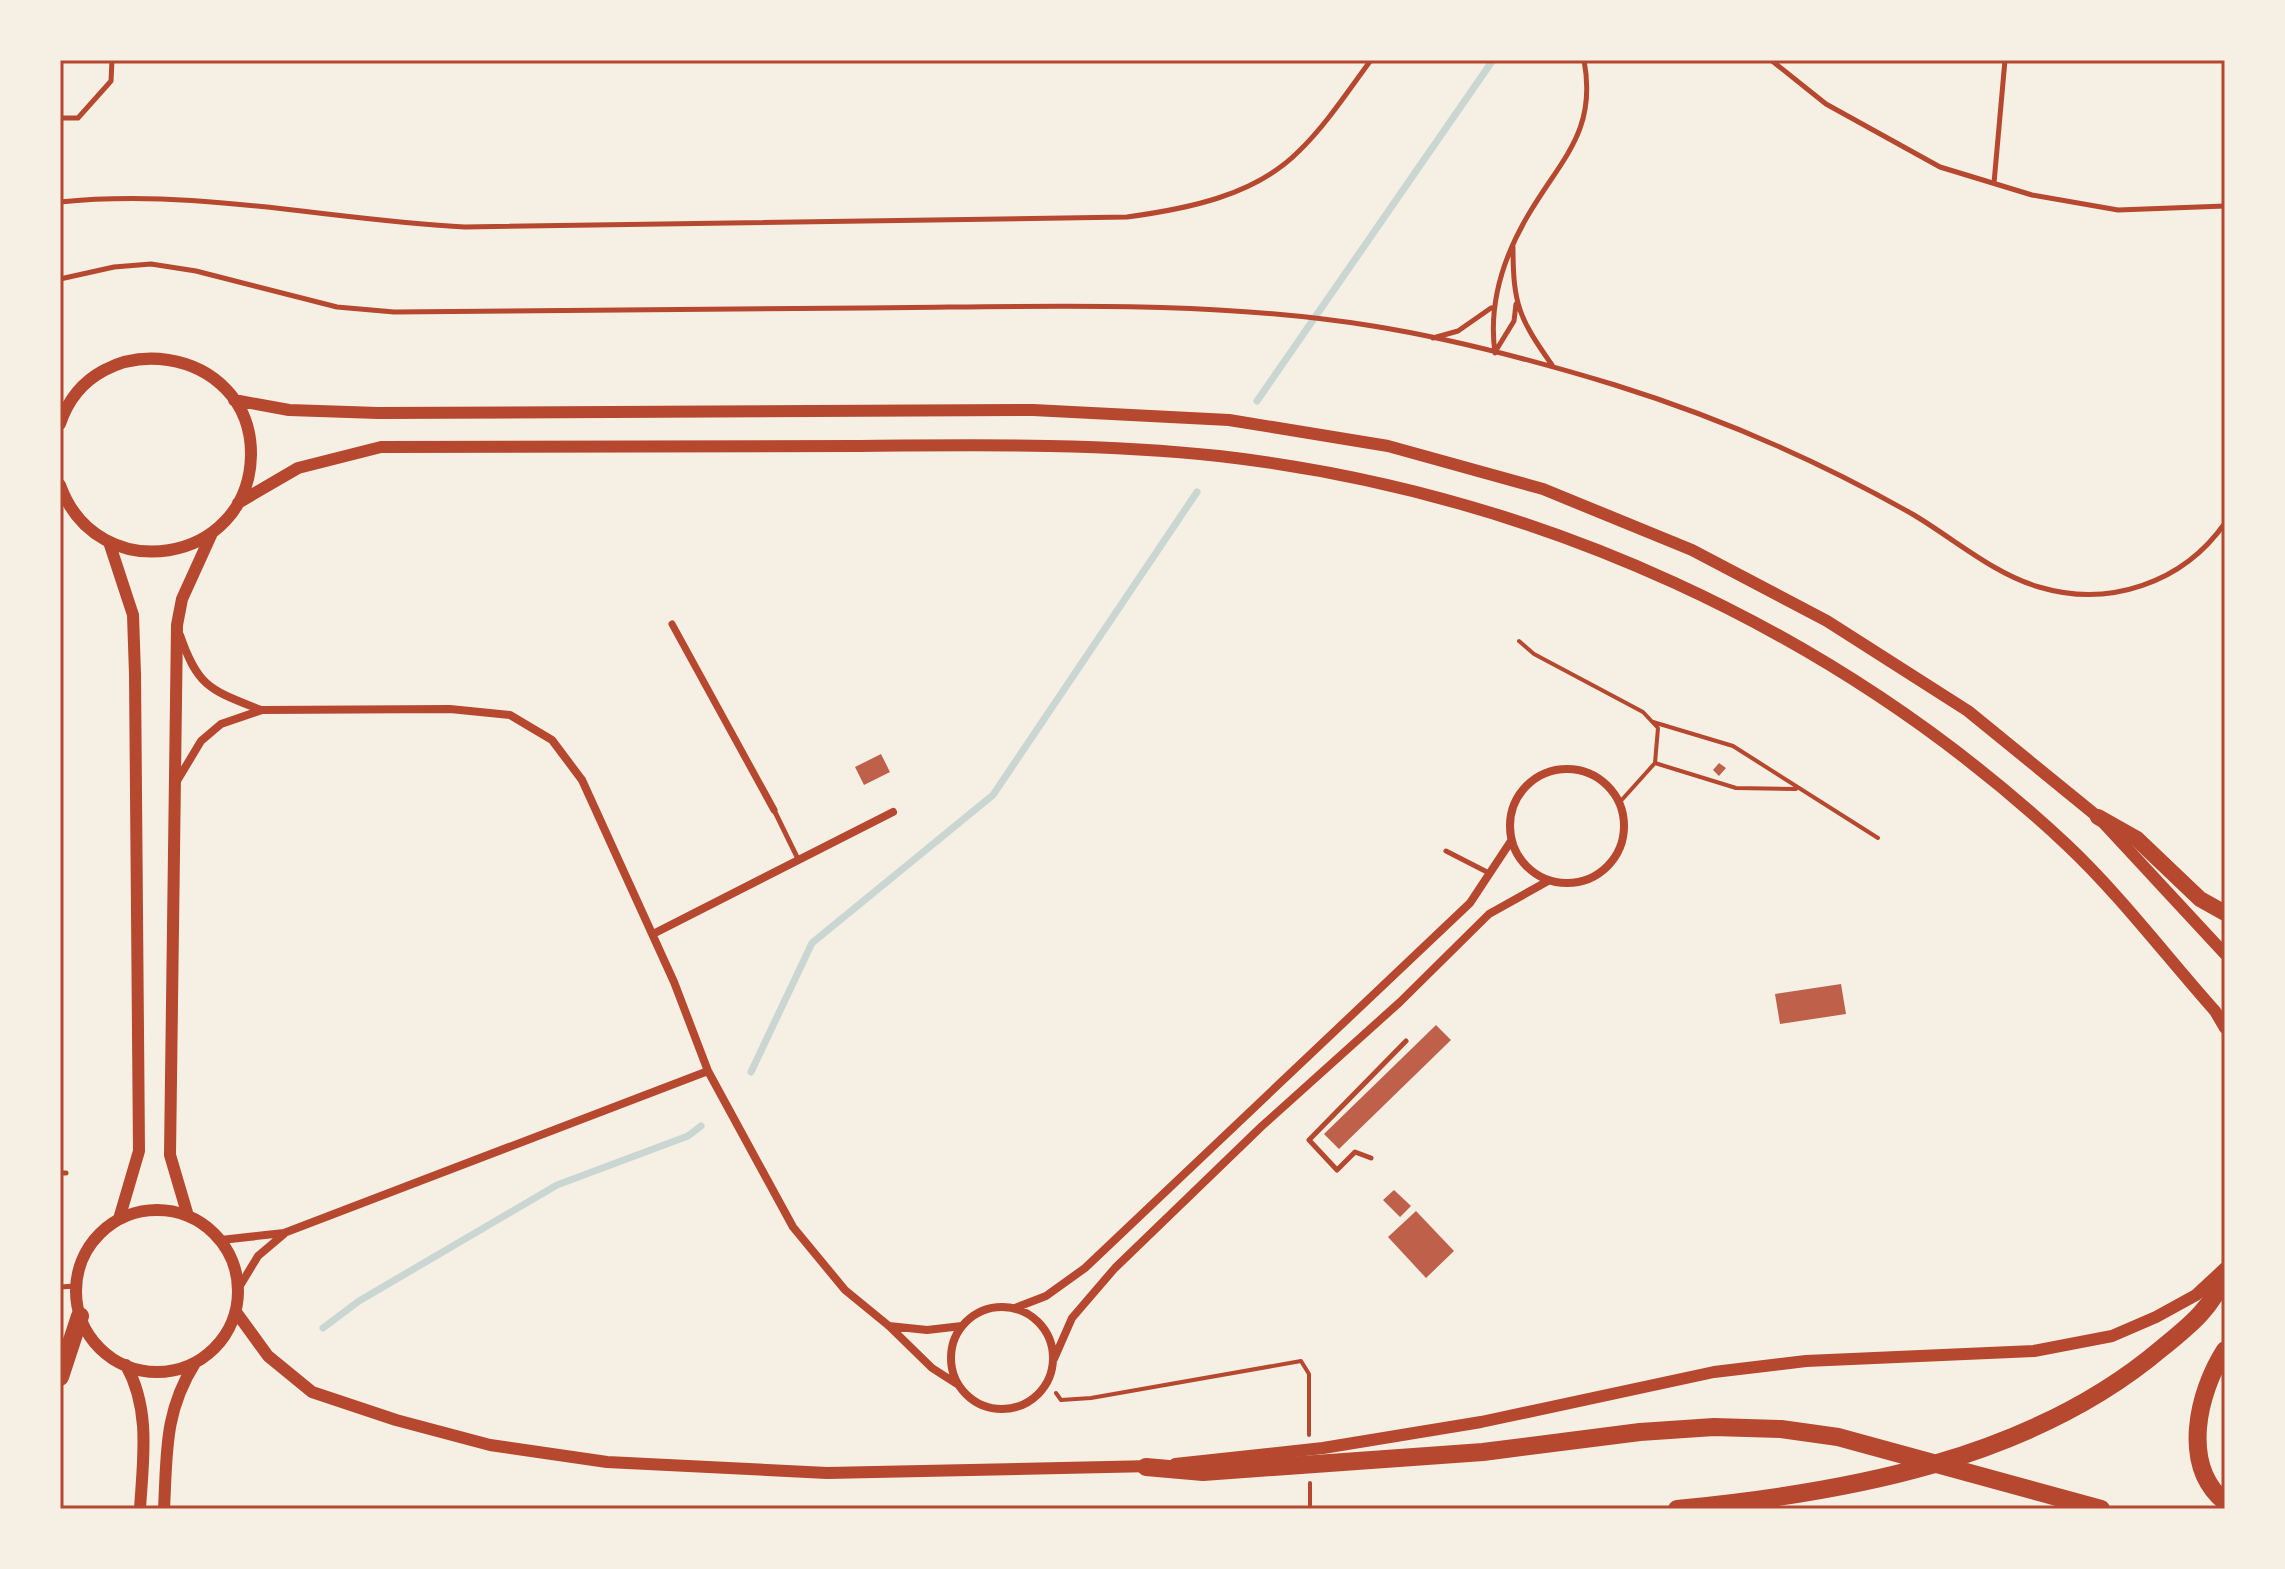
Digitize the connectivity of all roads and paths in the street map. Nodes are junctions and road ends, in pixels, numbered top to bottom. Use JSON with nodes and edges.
{"nodes":[{"id":1,"x":112,"y":60,"type":"edge"},
{"id":2,"x":1371,"y":60,"type":"edge"},
{"id":3,"x":1584,"y":60,"type":"edge"},
{"id":4,"x":1771,"y":60,"type":"edge"},
{"id":5,"x":2005,"y":60,"type":"edge"},
{"id":6,"x":60,"y":118,"type":"edge"},
{"id":7,"x":1994,"y":183,"type":"junction"},
{"id":8,"x":60,"y":202,"type":"edge"},
{"id":9,"x":2225,"y":206,"type":"edge"},
{"id":10,"x":1513,"y":242,"type":"junction"},
{"id":11,"x":60,"y":279,"type":"edge"},
{"id":12,"x":1516,"y":302,"type":"junction"},
{"id":13,"x":1492,"y":308,"type":"junction"},
{"id":14,"x":1431,"y":339,"type":"junction"},
{"id":15,"x":1495,"y":353,"type":"junction"},
{"id":16,"x":1552,"y":365,"type":"junction"},
{"id":17,"x":74,"y":397,"type":"junction"},
{"id":18,"x":60,"y":400,"type":"edge"},
{"id":19,"x":234,"y":400,"type":"junction"},
{"id":20,"x":60,"y":424,"type":"edge"},
{"id":21,"x":61,"y":489,"type":"edge"},
{"id":22,"x":238,"y":503,"type":"junction"},
{"id":23,"x":60,"y":513,"type":"edge"},
{"id":24,"x":78,"y":518,"type":"junction"},
{"id":25,"x":2225,"y":523,"type":"edge"},
{"id":26,"x":212,"y":533,"type":"junction"},
{"id":27,"x":109,"y":542,"type":"junction"},
{"id":28,"x":672,"y":624,"type":"dead end"},
{"id":29,"x":177,"y":625,"type":"junction"},
{"id":30,"x":1519,"y":641,"type":"dead end"},
{"id":31,"x":262,"y":710,"type":"junction"},
{"id":32,"x":1653,"y":722,"type":"junction"},
{"id":33,"x":1655,"y":763,"type":"junction"},
{"id":34,"x":175,"y":785,"type":"junction"},
{"id":35,"x":1798,"y":789,"type":"junction"},
{"id":36,"x":1619,"y":803,"type":"junction"},
{"id":37,"x":774,"y":810,"type":"joint"},
{"id":38,"x":893,"y":812,"type":"dead end"},
{"id":39,"x":2098,"y":817,"type":"junction"},
{"id":40,"x":1878,"y":838,"type":"dead end"},
{"id":41,"x":1511,"y":841,"type":"junction"},
{"id":42,"x":1446,"y":851,"type":"dead end"},
{"id":43,"x":798,"y":859,"type":"junction"},
{"id":44,"x":1490,"y":874,"type":"junction"},
{"id":45,"x":1548,"y":881,"type":"junction"},
{"id":46,"x":2225,"y":913,"type":"edge"},
{"id":47,"x":653,"y":934,"type":"junction"},
{"id":48,"x":2225,"y":954,"type":"edge"},
{"id":49,"x":2225,"y":1028,"type":"edge"},
{"id":50,"x":1406,"y":1041,"type":"dead end"},
{"id":51,"x":708,"y":1071,"type":"junction"},
{"id":52,"x":1371,"y":1158,"type":"dead end"},
{"id":53,"x":188,"y":1216,"type":"junction"},
{"id":54,"x":119,"y":1219,"type":"junction"},
{"id":55,"x":284,"y":1233,"type":"junction"},
{"id":56,"x":221,"y":1240,"type":"junction"},
{"id":57,"x":2225,"y":1268,"type":"edge"},
{"id":58,"x":2225,"y":1275,"type":"edge"},
{"id":59,"x":76,"y":1286,"type":"junction"},
{"id":60,"x":60,"y":1287,"type":"edge"},
{"id":61,"x":238,"y":1289,"type":"junction"},
{"id":62,"x":1015,"y":1308,"type":"junction"},
{"id":63,"x":236,"y":1312,"type":"junction"},
{"id":64,"x":80,"y":1316,"type":"junction"},
{"id":65,"x":889,"y":1326,"type":"junction"},
{"id":66,"x":962,"y":1326,"type":"junction"},
{"id":67,"x":2225,"y":1350,"type":"edge"},
{"id":68,"x":1054,"y":1359,"type":"junction"},
{"id":69,"x":195,"y":1362,"type":"junction"},
{"id":70,"x":126,"y":1365,"type":"junction"},
{"id":71,"x":1309,"y":1374,"type":"dead end"},
{"id":72,"x":60,"y":1377,"type":"edge"},
{"id":73,"x":957,"y":1384,"type":"junction"},
{"id":74,"x":1056,"y":1393,"type":"dead end"},
{"id":75,"x":1146,"y":1467,"type":"junction"},
{"id":76,"x":2225,"y":1502,"type":"edge"},
{"id":77,"x":140,"y":1509,"type":"edge"},
{"id":78,"x":164,"y":1509,"type":"edge"},
{"id":79,"x":1677,"y":1509,"type":"edge"},
{"id":80,"x":2101,"y":1509,"type":"edge"}],
"edges":[{"from":1,"to":6,"type":"lane"},
{"from":2,"to":8,"type":"lane"},
{"from":3,"to":10,"type":"lane"},
{"from":4,"to":7,"type":"lane"},
{"from":5,"to":7,"type":"lane"},
{"from":7,"to":9,"type":"lane"},
{"from":10,"to":12,"type":"lane"},
{"from":10,"to":13,"type":"lane"},
{"from":11,"to":14,"type":"lane"},
{"from":12,"to":15,"type":"lane"},
{"from":12,"to":16,"type":"lane"},
{"from":13,"to":14,"type":"lane"},
{"from":13,"to":15,"type":"lane"},
{"from":14,"to":15,"type":"lane"},
{"from":15,"to":16,"type":"lane"},
{"from":16,"to":25,"type":"lane"},
{"from":17,"to":18,"type":"street"},
{"from":17,"to":19,"type":"street"},
{"from":17,"to":20,"type":"street"},
{"from":19,"to":22,"type":"street"},
{"from":19,"to":39,"type":"street"},
{"from":21,"to":24,"type":"street"},
{"from":22,"to":26,"type":"street"},
{"from":22,"to":49,"type":"street"},
{"from":23,"to":24,"type":"street"},
{"from":24,"to":27,"type":"street"},
{"from":26,"to":27,"type":"street"},
{"from":26,"to":29,"type":"street"},
{"from":27,"to":54,"type":"street"},
{"from":28,"to":37,"type":"street"},
{"from":29,"to":31,"type":"street"},
{"from":29,"to":34,"type":"street"},
{"from":30,"to":32,"type":"path"},
{"from":31,"to":34,"type":"street"},
{"from":31,"to":47,"type":"street"},
{"from":32,"to":33,"type":"path"},
{"from":32,"to":35,"type":"path"},
{"from":33,"to":35,"type":"path"},
{"from":33,"to":36,"type":"path"},
{"from":34,"to":53,"type":"street"},
{"from":35,"to":40,"type":"path"},
{"from":36,"to":41,"type":"street"},
{"from":36,"to":45,"type":"street"},
{"from":37,"to":43,"type":"lane"},
{"from":38,"to":43,"type":"street"},
{"from":39,"to":46,"type":"main road"},
{"from":39,"to":48,"type":"street"},
{"from":41,"to":44,"type":"street"},
{"from":41,"to":45,"type":"street"},
{"from":42,"to":44,"type":"lane"},
{"from":43,"to":47,"type":"street"},
{"from":44,"to":62,"type":"street"},
{"from":45,"to":68,"type":"street"},
{"from":47,"to":51,"type":"street"},
{"from":50,"to":52,"type":"lane"},
{"from":51,"to":55,"type":"street"},
{"from":51,"to":65,"type":"street"},
{"from":53,"to":54,"type":"street"},
{"from":53,"to":56,"type":"street"},
{"from":54,"to":59,"type":"street"},
{"from":55,"to":56,"type":"street"},
{"from":55,"to":61,"type":"street"},
{"from":56,"to":61,"type":"street"},
{"from":57,"to":75,"type":"street"},
{"from":58,"to":79,"type":"highway"},
{"from":59,"to":60,"type":"lane"},
{"from":59,"to":64,"type":"street"},
{"from":61,"to":63,"type":"street"},
{"from":62,"to":66,"type":"street"},
{"from":62,"to":68,"type":"street"},
{"from":63,"to":69,"type":"street"},
{"from":63,"to":75,"type":"street"},
{"from":64,"to":70,"type":"street"},
{"from":64,"to":72,"type":"highway"},
{"from":65,"to":66,"type":"street"},
{"from":65,"to":73,"type":"street"},
{"from":66,"to":73,"type":"street"},
{"from":67,"to":76,"type":"highway"},
{"from":68,"to":73,"type":"street"},
{"from":69,"to":70,"type":"street"},
{"from":69,"to":78,"type":"street"},
{"from":70,"to":77,"type":"street"},
{"from":71,"to":74,"type":"path"},
{"from":75,"to":80,"type":"highway"}]}
